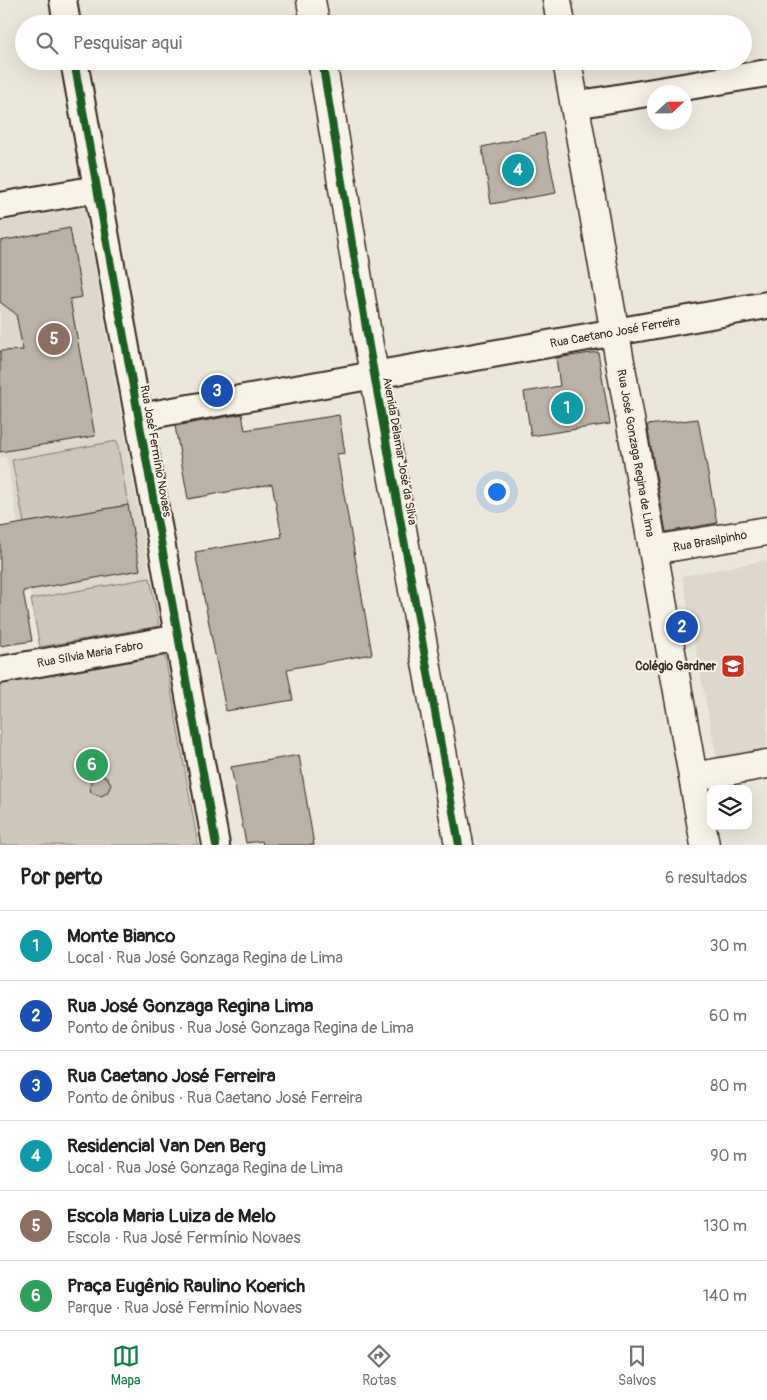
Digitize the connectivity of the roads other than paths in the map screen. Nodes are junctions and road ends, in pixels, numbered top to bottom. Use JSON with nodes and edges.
{"nodes":[{"id":1,"x":63,"y":0,"type":"edge"},
{"id":2,"x":311,"y":0,"type":"edge"},
{"id":3,"x":556,"y":0,"type":"edge"},
{"id":4,"x":66,"y":15,"type":"edge"},
{"id":5,"x":314,"y":15,"type":"edge"},
{"id":6,"x":559,"y":15,"type":"edge"},
{"id":7,"x":76,"y":70,"type":"edge"},
{"id":8,"x":323,"y":70,"type":"edge"},
{"id":9,"x":569,"y":70,"type":"edge"},
{"id":10,"x":767,"y":73,"type":"edge"},
{"id":11,"x":575,"y":105,"type":"junction"},
{"id":12,"x":98,"y":189,"type":"junction"},
{"id":13,"x":0,"y":206,"type":"edge"},
{"id":14,"x":767,"y":305,"type":"edge"},
{"id":15,"x":615,"y":332,"type":"junction"},
{"id":16,"x":374,"y":376,"type":"junction"},
{"id":17,"x":139,"y":417,"type":"junction"},
{"id":18,"x":767,"y":531,"type":"edge"},
{"id":19,"x":653,"y":550,"type":"junction"},
{"id":20,"x":179,"y":638,"type":"junction"},
{"id":21,"x":0,"y":670,"type":"edge"},
{"id":22,"x":767,"y":764,"type":"edge"},
{"id":23,"x":693,"y":777,"type":"junction"},
{"id":24,"x":216,"y":845,"type":"edge"},
{"id":25,"x":459,"y":845,"type":"edge"},
{"id":26,"x":705,"y":845,"type":"edge"}],
"edges":[{"from":1,"to":4,"type":"street"},
{"from":2,"to":5,"type":"street"},
{"from":3,"to":6,"type":"street"},
{"from":7,"to":12,"type":"street","name":"Rua José Fermínio Novaes"},
{"from":8,"to":16,"type":"street","name":"Avenida Delamar José da Silva"},
{"from":9,"to":11,"type":"street","name":"Rua José Gonzaga Regina de Lima"},
{"from":10,"to":11,"type":"street"},
{"from":11,"to":15,"type":"street","name":"Rua José Gonzaga Regina de Lima"},
{"from":12,"to":13,"type":"street"},
{"from":12,"to":17,"type":"street","name":"Rua José Fermínio Novaes"},
{"from":14,"to":15,"type":"street","name":"Rua Caetano José Ferreira"},
{"from":15,"to":16,"type":"street","name":"Rua Caetano José Ferreira"},
{"from":15,"to":19,"type":"street","name":"Rua José Gonzaga Regina de Lima"},
{"from":16,"to":17,"type":"street","name":"Rua Caetano José Ferreira"},
{"from":16,"to":25,"type":"street","name":"Avenida Delamar José da Silva"},
{"from":17,"to":20,"type":"street","name":"Rua José Fermínio Novaes"},
{"from":18,"to":19,"type":"street","name":"Rua Brasilpinho"},
{"from":19,"to":23,"type":"street","name":"Rua José Gonzaga Regina de Lima"},
{"from":20,"to":21,"type":"street","name":"Rua Sílvia Maria Fabro"},
{"from":20,"to":24,"type":"street","name":"Rua José Fermínio Novaes"},
{"from":22,"to":23,"type":"street"},
{"from":23,"to":26,"type":"street","name":"Rua José Gonzaga Regina de Lima"}]}
